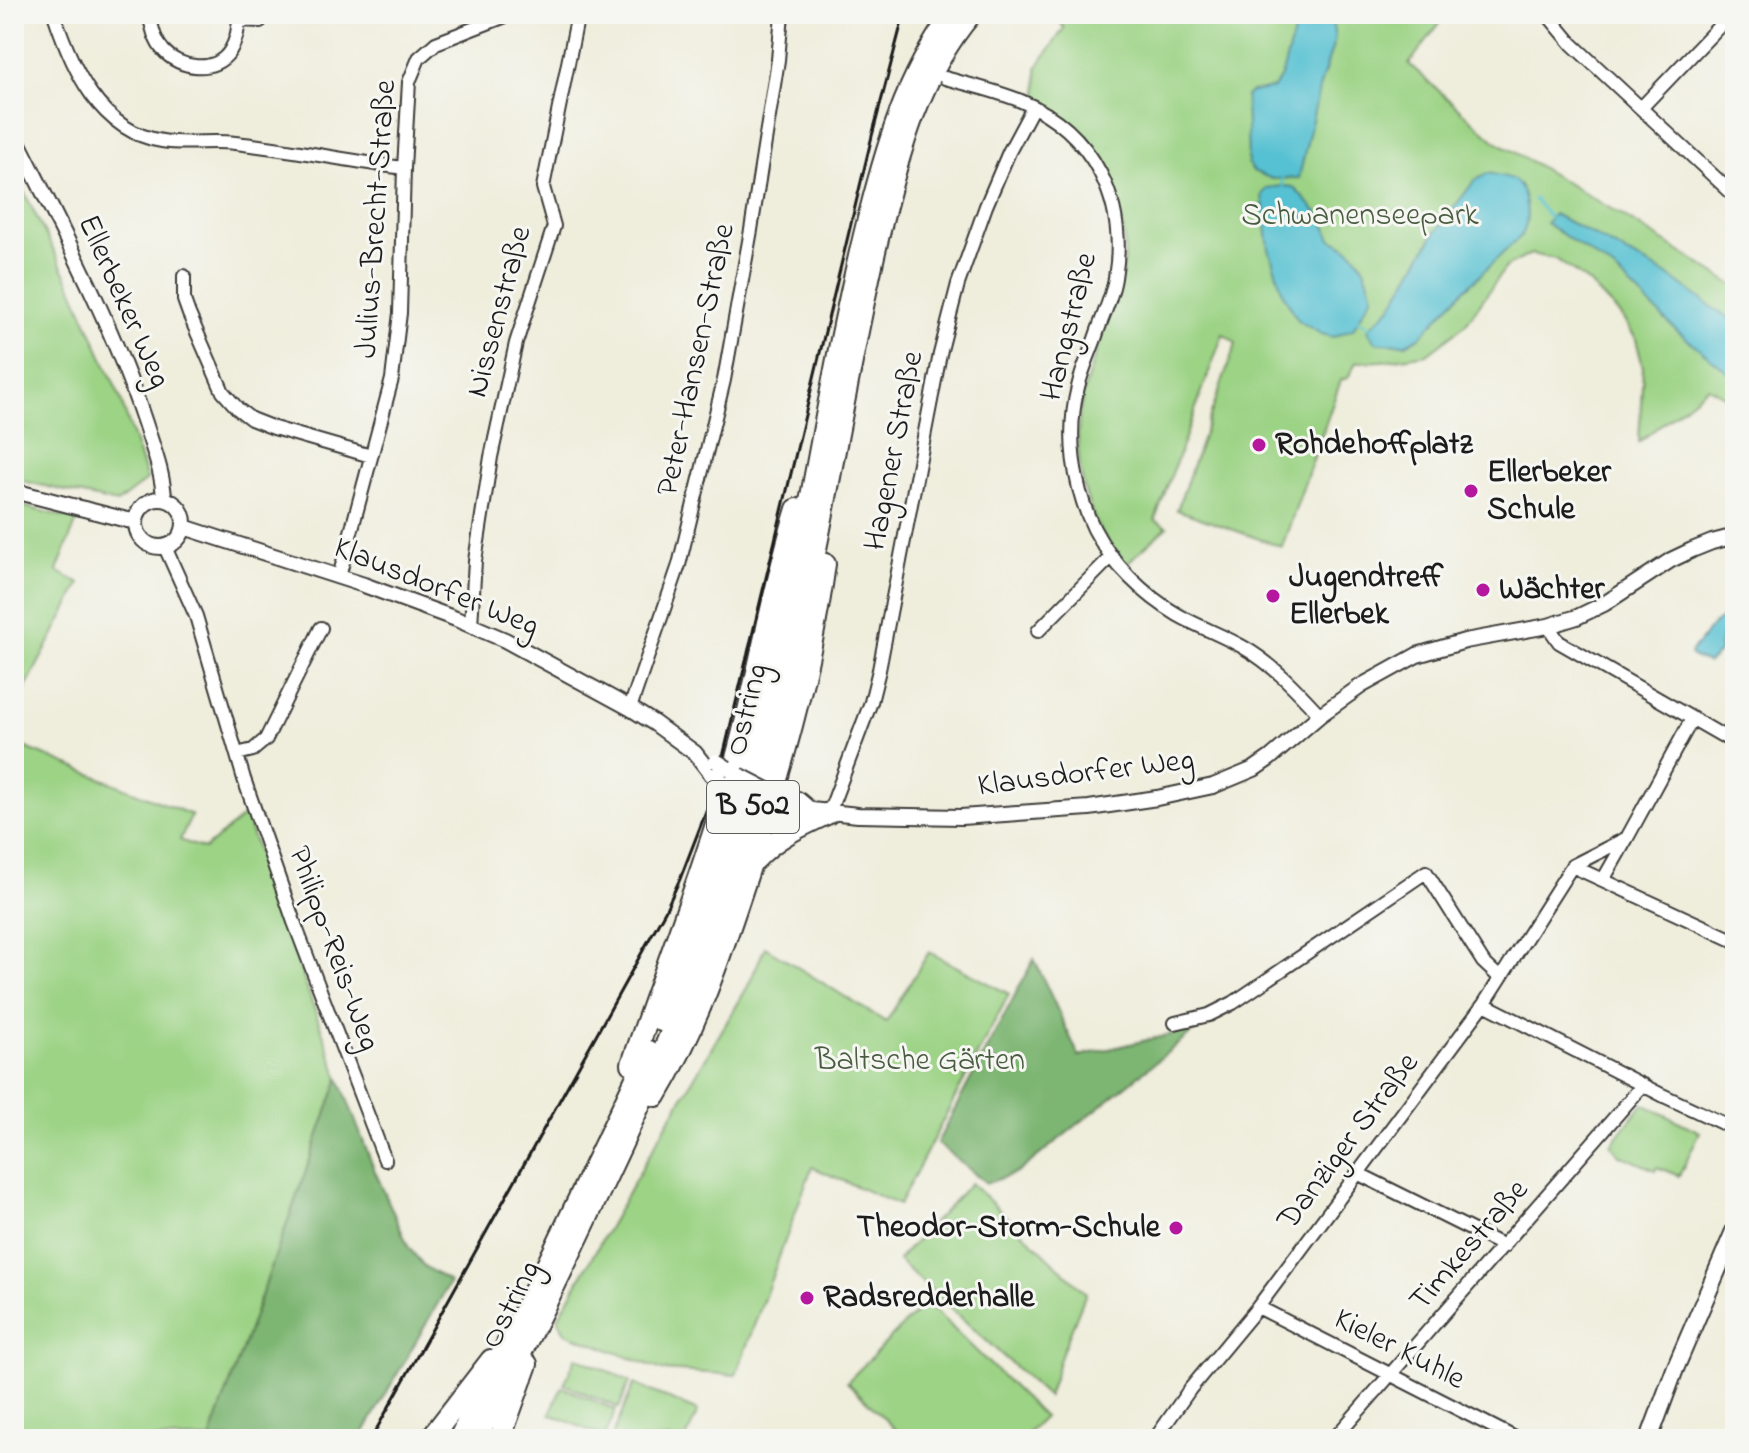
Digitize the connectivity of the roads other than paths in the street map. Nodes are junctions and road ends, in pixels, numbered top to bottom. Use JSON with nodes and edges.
{"nodes":[{"id":1,"x":54,"y":14,"type":"edge"},
{"id":2,"x":149,"y":14,"type":"edge"},
{"id":3,"x":511,"y":14,"type":"edge"},
{"id":4,"x":578,"y":14,"type":"edge"},
{"id":5,"x":782,"y":14,"type":"edge"},
{"id":6,"x":953,"y":14,"type":"edge"},
{"id":7,"x":971,"y":14,"type":"edge"},
{"id":8,"x":1547,"y":14,"type":"edge"},
{"id":9,"x":1731,"y":14,"type":"edge"},
{"id":10,"x":239,"y":17,"type":"edge"},
{"id":11,"x":260,"y":21,"type":"dead end"},
{"id":12,"x":945,"y":78,"type":"dead end"},
{"id":13,"x":1033,"y":107,"type":"junction"},
{"id":14,"x":1641,"y":108,"type":"junction"},
{"id":15,"x":14,"y":134,"type":"edge"},
{"id":16,"x":404,"y":168,"type":"junction"},
{"id":17,"x":1735,"y":196,"type":"edge"},
{"id":18,"x":184,"y":276,"type":"dead end"},
{"id":19,"x":371,"y":456,"type":"junction"},
{"id":20,"x":824,"y":470,"type":"junction"},
{"id":21,"x":14,"y":491,"type":"edge"},
{"id":22,"x":164,"y":499,"type":"junction"},
{"id":23,"x":136,"y":521,"type":"junction"},
{"id":24,"x":184,"y":527,"type":"junction"},
{"id":25,"x":1735,"y":536,"type":"edge"},
{"id":26,"x":165,"y":547,"type":"junction"},
{"id":27,"x":1112,"y":556,"type":"junction"},
{"id":28,"x":339,"y":577,"type":"junction"},
{"id":29,"x":471,"y":625,"type":"junction"},
{"id":30,"x":1548,"y":626,"type":"junction"},
{"id":31,"x":321,"y":628,"type":"dead end"},
{"id":32,"x":1038,"y":631,"type":"dead end"},
{"id":33,"x":630,"y":708,"type":"junction"},
{"id":34,"x":1320,"y":715,"type":"junction"},
{"id":35,"x":1692,"y":719,"type":"junction"},
{"id":36,"x":1735,"y":743,"type":"edge"},
{"id":37,"x":237,"y":754,"type":"junction"},
{"id":38,"x":726,"y":776,"type":"junction"},
{"id":39,"x":769,"y":798,"type":"junction"},
{"id":40,"x":820,"y":811,"type":"junction"},
{"id":41,"x":1627,"y":838,"type":"junction"},
{"id":42,"x":750,"y":866,"type":"junction"},
{"id":43,"x":1572,"y":866,"type":"junction"},
{"id":44,"x":1603,"y":880,"type":"junction"},
{"id":45,"x":1735,"y":941,"type":"edge"},
{"id":46,"x":1500,"y":978,"type":"junction"},
{"id":47,"x":1484,"y":1004,"type":"junction"},
{"id":48,"x":1175,"y":1023,"type":"dead end"},
{"id":49,"x":1643,"y":1085,"type":"junction"},
{"id":50,"x":1735,"y":1129,"type":"edge"},
{"id":51,"x":621,"y":1130,"type":"junction"},
{"id":52,"x":385,"y":1160,"type":"dead end"},
{"id":53,"x":1357,"y":1173,"type":"junction"},
{"id":54,"x":1735,"y":1229,"type":"edge"},
{"id":55,"x":1504,"y":1246,"type":"junction"},
{"id":56,"x":1258,"y":1307,"type":"junction"},
{"id":57,"x":544,"y":1311,"type":"junction"},
{"id":58,"x":514,"y":1334,"type":"junction"},
{"id":59,"x":1391,"y":1375,"type":"junction"},
{"id":60,"x":430,"y":1439,"type":"edge"},
{"id":61,"x":459,"y":1439,"type":"edge"},
{"id":62,"x":476,"y":1439,"type":"edge"},
{"id":63,"x":500,"y":1439,"type":"edge"},
{"id":64,"x":1155,"y":1439,"type":"edge"},
{"id":65,"x":1334,"y":1439,"type":"edge"},
{"id":66,"x":1517,"y":1439,"type":"edge"},
{"id":67,"x":1649,"y":1439,"type":"edge"}],
"edges":[{"from":1,"to":16,"type":"street"},
{"from":2,"to":10,"type":"street"},
{"from":3,"to":16,"type":"street","name":"Julius-Brecht-Straße"},
{"from":4,"to":29,"type":"street","name":"Nissenstraße"},
{"from":5,"to":33,"type":"street","name":"Peter-Hansen-Straße"},
{"from":6,"to":20,"type":"highway","name":"Ostring","number":"B 502"},
{"from":7,"to":20,"type":"highway","name":"Ostring","number":"B 502"},
{"from":8,"to":14,"type":"street"},
{"from":9,"to":14,"type":"street"},
{"from":10,"to":11,"type":"street"},
{"from":12,"to":13,"type":"street","name":"Hangstraße"},
{"from":13,"to":27,"type":"street","name":"Hangstraße"},
{"from":13,"to":40,"type":"street","name":"Hagener Straße"},
{"from":14,"to":17,"type":"street"},
{"from":15,"to":22,"type":"street","name":"Ellerbeker Weg"},
{"from":16,"to":19,"type":"street","name":"Julius-Brecht-Straße"},
{"from":18,"to":19,"type":"street"},
{"from":19,"to":28,"type":"street","name":"Julius-Brecht-Straße"},
{"from":20,"to":38,"type":"highway"},
{"from":20,"to":39,"type":"highway"},
{"from":20,"to":51,"type":"highway","name":"Ostring","number":"B 502"},
{"from":21,"to":23,"type":"street"},
{"from":22,"to":23,"type":"street"},
{"from":22,"to":24,"type":"street"},
{"from":23,"to":26,"type":"street"},
{"from":24,"to":26,"type":"street"},
{"from":24,"to":28,"type":"street","name":"Klausdorfer Weg"},
{"from":25,"to":30,"type":"street","name":"Klausdorfer Weg"},
{"from":26,"to":37,"type":"street","name":"Philipp-Reis-Weg"},
{"from":27,"to":32,"type":"street"},
{"from":27,"to":34,"type":"street","name":"Hangstraße"},
{"from":28,"to":29,"type":"street","name":"Klausdorfer Weg"},
{"from":29,"to":33,"type":"street","name":"Klausdorfer Weg"},
{"from":30,"to":34,"type":"street","name":"Klausdorfer Weg"},
{"from":30,"to":35,"type":"street"},
{"from":31,"to":37,"type":"street"},
{"from":33,"to":38,"type":"street","name":"Klausdorfer Weg"},
{"from":34,"to":40,"type":"street","name":"Klausdorfer Weg"},
{"from":35,"to":36,"type":"street"},
{"from":35,"to":41,"type":"street"},
{"from":37,"to":52,"type":"street","name":"Philipp-Reis-Weg"},
{"from":38,"to":39,"type":"street","name":"Klausdorfer Weg","bridge":true},
{"from":38,"to":51,"type":"highway"},
{"from":39,"to":40,"type":"street","name":"Klausdorfer Weg"},
{"from":39,"to":42,"type":"highway"},
{"from":40,"to":42,"type":"highway"},
{"from":41,"to":43,"type":"street"},
{"from":41,"to":44,"type":"street"},
{"from":42,"to":51,"type":"highway"},
{"from":43,"to":44,"type":"street"},
{"from":43,"to":46,"type":"street","name":"Danziger Straße"},
{"from":44,"to":45,"type":"street"},
{"from":46,"to":47,"type":"street","name":"Danziger Straße"},
{"from":46,"to":48,"type":"street"},
{"from":47,"to":49,"type":"street"},
{"from":47,"to":53,"type":"street","name":"Danziger Straße"},
{"from":49,"to":50,"type":"street"},
{"from":49,"to":55,"type":"street","name":"Timkestraße"},
{"from":51,"to":57,"type":"highway","name":"Ostring","number":"B 502"},
{"from":51,"to":58,"type":"highway","name":"Ostring","number":"B 502"},
{"from":53,"to":55,"type":"street"},
{"from":53,"to":56,"type":"street","name":"Danziger Straße"},
{"from":54,"to":67,"type":"main road"},
{"from":55,"to":59,"type":"street","name":"Timkestraße"},
{"from":56,"to":59,"type":"street","name":"Kieler Kuhle"},
{"from":56,"to":64,"type":"street","name":"Danziger Straße"},
{"from":57,"to":62,"type":"highway","name":"Ostring","number":"B 502"},
{"from":57,"to":63,"type":"highway"},
{"from":58,"to":60,"type":"highway"},
{"from":58,"to":61,"type":"highway","name":"Ostring","number":"B 502"},
{"from":59,"to":65,"type":"street","name":"Timkestraße"},
{"from":59,"to":66,"type":"street","name":"Kieler Kuhle"}]}
